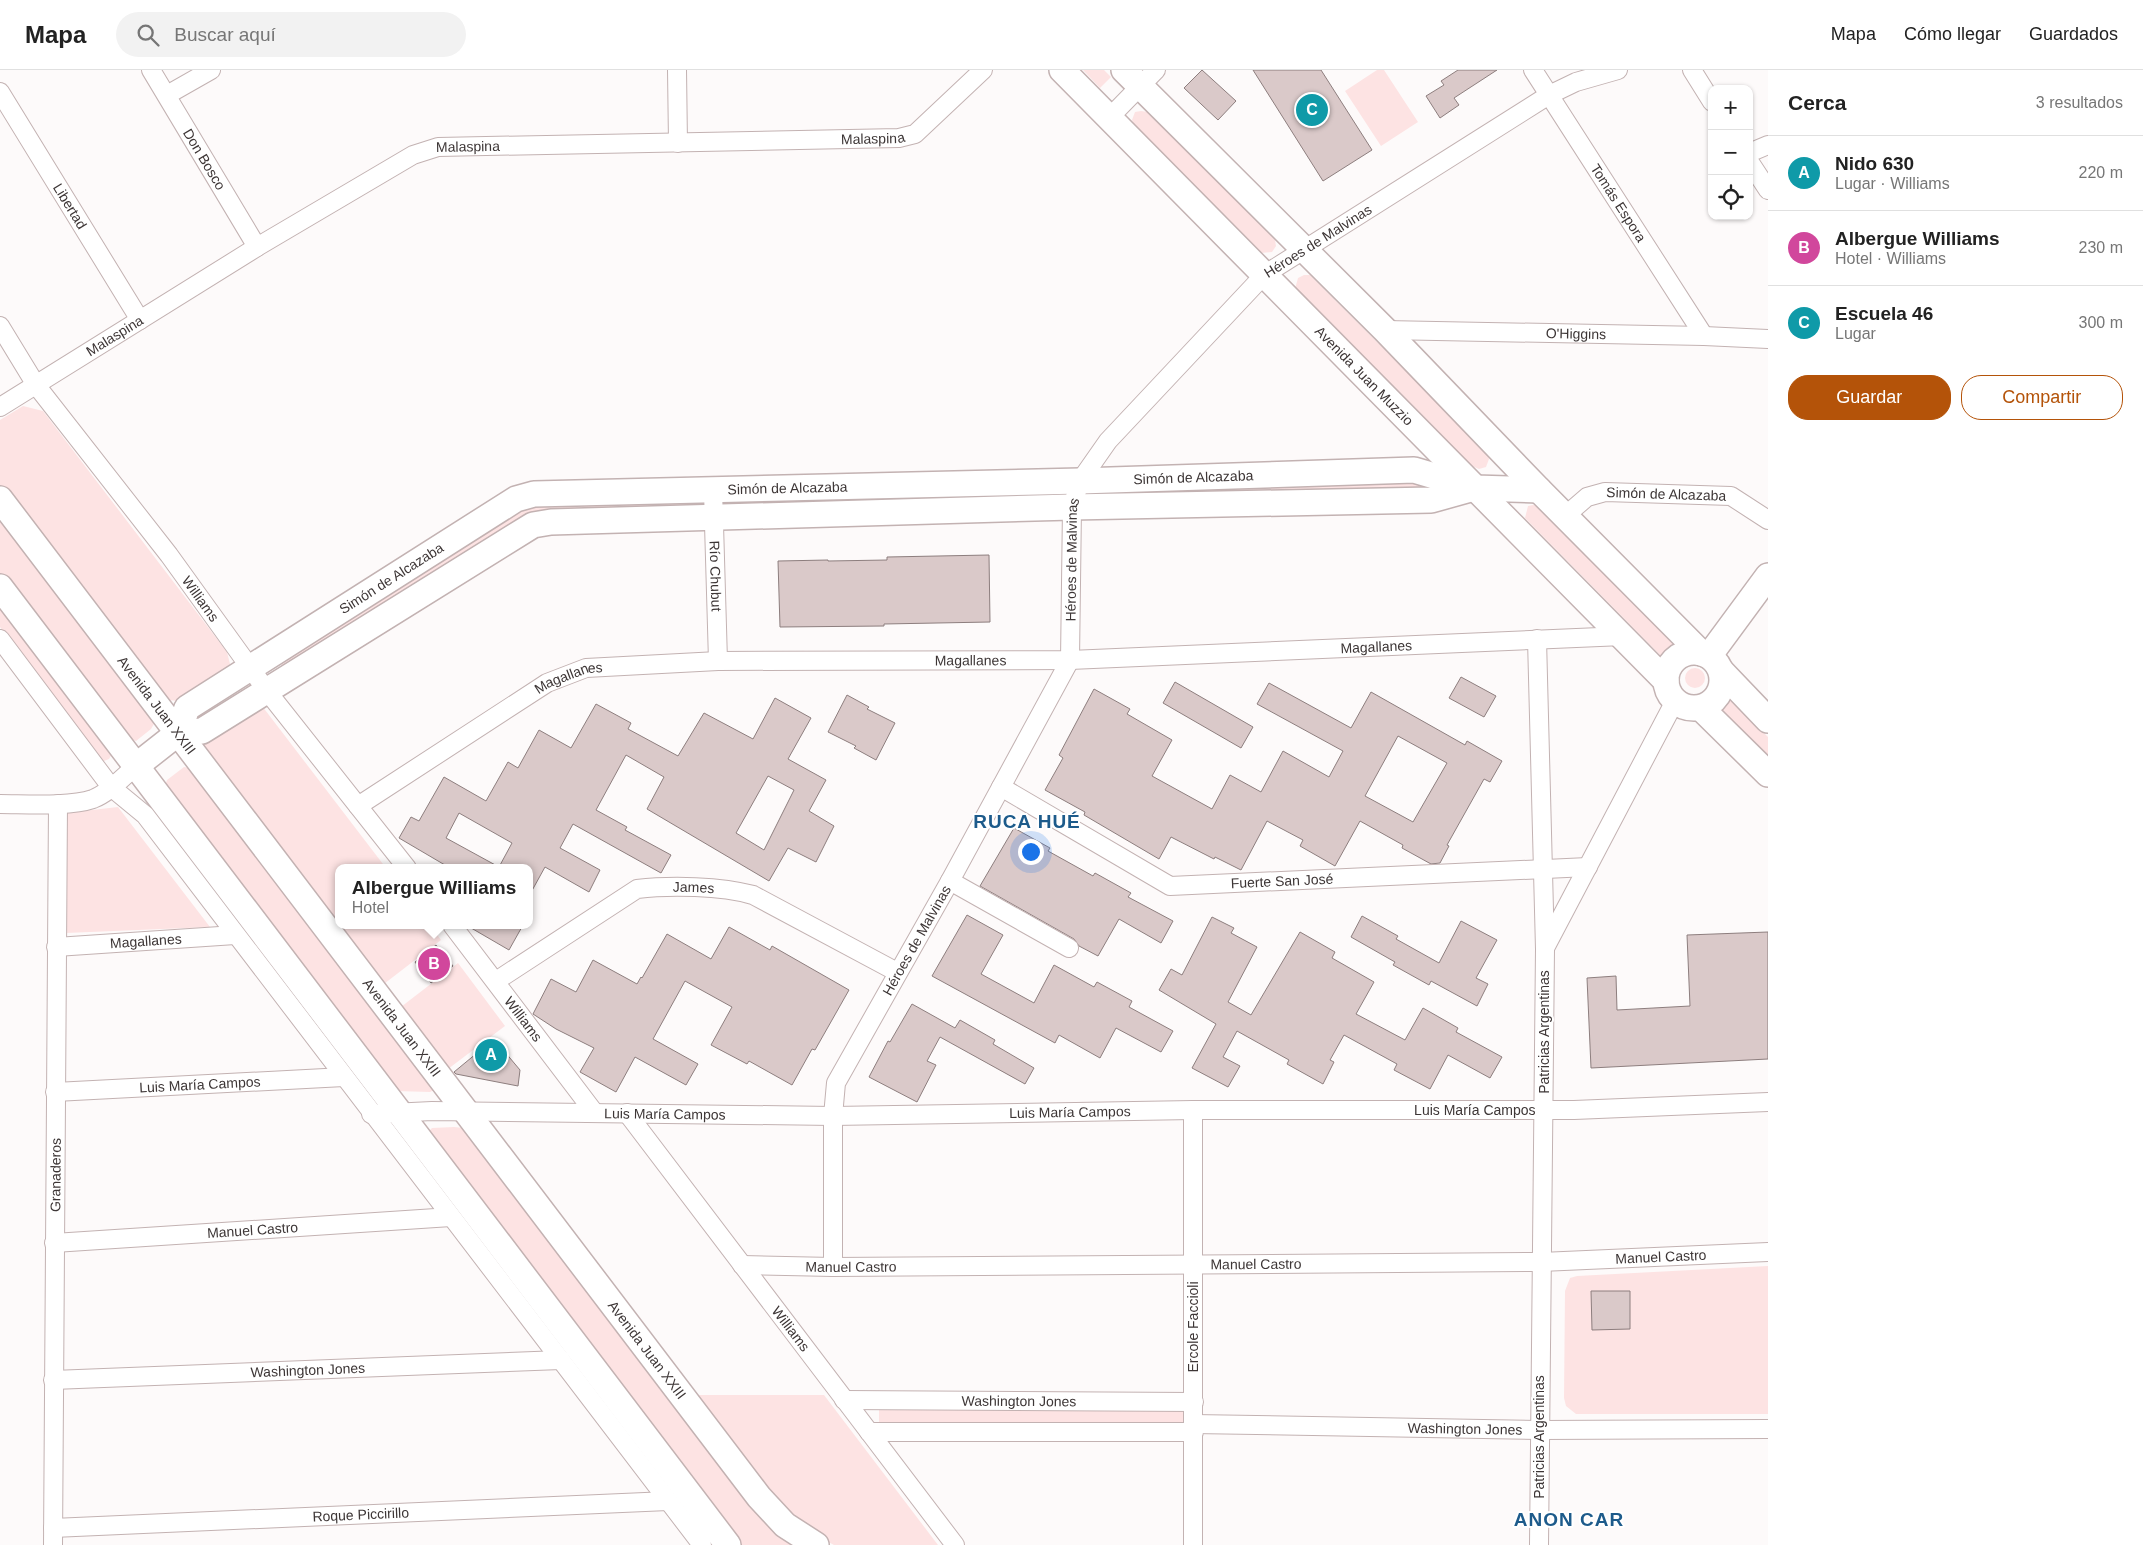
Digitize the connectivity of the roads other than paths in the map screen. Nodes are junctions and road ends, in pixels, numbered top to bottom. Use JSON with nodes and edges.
{"nodes":[{"id":1,"x":150,"y":70,"type":"edge"},
{"id":2,"x":211,"y":70,"type":"edge"},
{"id":3,"x":677,"y":70,"type":"edge"},
{"id":4,"x":983,"y":70,"type":"edge"},
{"id":5,"x":1062,"y":70,"type":"edge"},
{"id":6,"x":1533,"y":70,"type":"edge"},
{"id":7,"x":1618,"y":70,"type":"edge"},
{"id":8,"x":1692,"y":70,"type":"edge"},
{"id":9,"x":1140,"y":75,"type":"edge"},
{"id":10,"x":0,"y":92,"type":"edge"},
{"id":11,"x":167,"y":95,"type":"junction"},
{"id":12,"x":1549,"y":95,"type":"junction"},
{"id":13,"x":1708,"y":96,"type":"edge"},
{"id":14,"x":1108,"y":119,"type":"junction"},
{"id":15,"x":678,"y":143,"type":"junction"},
{"id":16,"x":1768,"y":146,"type":"edge"},
{"id":17,"x":1753,"y":152,"type":"edge"},
{"id":18,"x":1753,"y":167,"type":"edge"},
{"id":19,"x":1768,"y":190,"type":"edge"},
{"id":20,"x":257,"y":248,"type":"junction"},
{"id":21,"x":1304,"y":249,"type":"junction"},
{"id":22,"x":1264,"y":275,"type":"junction"},
{"id":23,"x":140,"y":320,"type":"junction"},
{"id":24,"x":0,"y":326,"type":"edge"},
{"id":25,"x":1385,"y":330,"type":"junction"},
{"id":26,"x":1704,"y":336,"type":"junction"},
{"id":27,"x":1768,"y":339,"type":"edge"},
{"id":28,"x":36,"y":385,"type":"junction"},
{"id":29,"x":0,"y":407,"type":"edge"},
{"id":30,"x":1080,"y":481,"type":"junction"},
{"id":31,"x":1475,"y":488,"type":"junction"},
{"id":32,"x":713,"y":490,"type":"junction"},
{"id":33,"x":1539,"y":490,"type":"junction"},
{"id":34,"x":0,"y":499,"type":"edge"},
{"id":35,"x":1072,"y":507,"type":"junction"},
{"id":36,"x":1565,"y":516,"type":"junction"},
{"id":37,"x":714,"y":518,"type":"junction"},
{"id":38,"x":1768,"y":520,"type":"edge"},
{"id":39,"x":1768,"y":576,"type":"edge"},
{"id":40,"x":0,"y":587,"type":"edge"},
{"id":41,"x":1623,"y":636,"type":"junction"},
{"id":42,"x":0,"y":639,"type":"edge"},
{"id":43,"x":1537,"y":639,"type":"junction"},
{"id":44,"x":1070,"y":660,"type":"junction"},
{"id":45,"x":1710,"y":660,"type":"junction"},
{"id":46,"x":718,"y":662,"type":"junction"},
{"id":47,"x":250,"y":666,"type":"junction"},
{"id":48,"x":268,"y":691,"type":"junction"},
{"id":49,"x":1671,"y":691,"type":"junction"},
{"id":50,"x":1701,"y":708,"type":"junction"},
{"id":51,"x":1768,"y":720,"type":"edge"},
{"id":52,"x":178,"y":733,"type":"junction"},
{"id":53,"x":136,"y":766,"type":"junction"},
{"id":54,"x":1768,"y":774,"type":"edge"},
{"id":55,"x":111,"y":787,"type":"junction"},
{"id":56,"x":1001,"y":787,"type":"junction"},
{"id":57,"x":0,"y":804,"type":"edge"},
{"id":58,"x":58,"y":804,"type":"junction"},
{"id":59,"x":358,"y":806,"type":"junction"},
{"id":60,"x":404,"y":864,"type":"edge"},
{"id":61,"x":1588,"y":867,"type":"junction"},
{"id":62,"x":1543,"y":869,"type":"junction"},
{"id":63,"x":950,"y":881,"type":"junction"},
{"id":64,"x":455,"y":929,"type":"edge"},
{"id":65,"x":235,"y":935,"type":"junction"},
{"id":66,"x":56,"y":947,"type":"junction"},
{"id":67,"x":1069,"y":948,"type":"dead end"},
{"id":68,"x":1545,"y":949,"type":"junction"},
{"id":69,"x":897,"y":972,"type":"junction"},
{"id":70,"x":496,"y":981,"type":"junction"},
{"id":71,"x":344,"y":1077,"type":"junction"},
{"id":72,"x":55,"y":1092,"type":"junction"},
{"id":73,"x":1768,"y":1102,"type":"edge"},
{"id":74,"x":1193,"y":1110,"type":"junction"},
{"id":75,"x":1544,"y":1110,"type":"junction"},
{"id":76,"x":467,"y":1111,"type":"junction"},
{"id":77,"x":400,"y":1112,"type":"junction"},
{"id":78,"x":594,"y":1112,"type":"junction"},
{"id":79,"x":627,"y":1113,"type":"junction"},
{"id":80,"x":371,"y":1114,"type":"junction"},
{"id":81,"x":833,"y":1116,"type":"junction"},
{"id":82,"x":452,"y":1217,"type":"junction"},
{"id":83,"x":54,"y":1243,"type":"junction"},
{"id":84,"x":1768,"y":1252,"type":"edge"},
{"id":85,"x":1541,"y":1262,"type":"junction"},
{"id":86,"x":742,"y":1265,"type":"junction"},
{"id":87,"x":1193,"y":1266,"type":"junction"},
{"id":88,"x":833,"y":1267,"type":"junction"},
{"id":89,"x":561,"y":1360,"type":"junction"},
{"id":90,"x":53,"y":1380,"type":"junction"},
{"id":91,"x":844,"y":1400,"type":"junction"},
{"id":92,"x":1194,"y":1402,"type":"junction"},
{"id":93,"x":1194,"y":1428,"type":"junction"},
{"id":94,"x":1768,"y":1429,"type":"edge"},
{"id":95,"x":1539,"y":1430,"type":"junction"},
{"id":96,"x":869,"y":1432,"type":"junction"},
{"id":97,"x":668,"y":1501,"type":"junction"},
{"id":98,"x":53,"y":1537,"type":"edge"},
{"id":99,"x":702,"y":1545,"type":"edge"},
{"id":100,"x":728,"y":1545,"type":"edge"},
{"id":101,"x":816,"y":1545,"type":"edge"},
{"id":102,"x":955,"y":1545,"type":"edge"},
{"id":103,"x":1193,"y":1545,"type":"edge"},
{"id":104,"x":1539,"y":1545,"type":"edge"}],
"edges":[{"from":1,"to":11,"type":"street","name":"Don Bosco"},
{"from":2,"to":11,"type":"street"},
{"from":3,"to":15,"type":"street"},
{"from":4,"to":15,"type":"street","name":"Malaspina"},
{"from":5,"to":14,"type":"street","name":"Avenida Juan Muzzio"},
{"from":6,"to":12,"type":"street","name":"Tomás Espora"},
{"from":7,"to":12,"type":"street","name":"Héroes de Malvinas"},
{"from":8,"to":13,"type":"street"},
{"from":9,"to":14,"type":"street"},
{"from":9,"to":21,"type":"street"},
{"from":10,"to":23,"type":"street","name":"Libertad"},
{"from":11,"to":20,"type":"street","name":"Don Bosco"},
{"from":12,"to":21,"type":"street","name":"Héroes de Malvinas"},
{"from":12,"to":26,"type":"street","name":"Tomás Espora"},
{"from":14,"to":22,"type":"street","name":"Avenida Juan Muzzio"},
{"from":15,"to":20,"type":"street","name":"Malaspina"},
{"from":16,"to":17,"type":"street"},
{"from":18,"to":19,"type":"street"},
{"from":20,"to":23,"type":"street","name":"Malaspina"},
{"from":21,"to":22,"type":"street","name":"Héroes de Malvinas"},
{"from":21,"to":25,"type":"street"},
{"from":22,"to":30,"type":"street","name":"Héroes de Malvinas"},
{"from":22,"to":31,"type":"street","name":"Avenida Juan Muzzio"},
{"from":23,"to":28,"type":"street","name":"Malaspina"},
{"from":24,"to":28,"type":"street","name":"Williams"},
{"from":25,"to":26,"type":"street","name":"O'Higgins"},
{"from":25,"to":33,"type":"street"},
{"from":26,"to":27,"type":"street","name":"O'Higgins"},
{"from":28,"to":29,"type":"street","name":"Malaspina"},
{"from":28,"to":47,"type":"street","name":"Williams"},
{"from":30,"to":31,"type":"street","name":"Simón de Alcazaba"},
{"from":30,"to":32,"type":"street","name":"Simón de Alcazaba"},
{"from":30,"to":35,"type":"street","name":"Héroes de Malvinas"},
{"from":31,"to":33,"type":"street","name":"Simón de Alcazaba"},
{"from":31,"to":35,"type":"street","name":"Simón de Alcazaba"},
{"from":31,"to":41,"type":"street","name":"Avenida Juan Muzzio"},
{"from":32,"to":37,"type":"street","name":"Río Chubut"},
{"from":32,"to":47,"type":"street","name":"Simón de Alcazaba"},
{"from":33,"to":36,"type":"street"},
{"from":34,"to":52,"type":"street","name":"Avenida Juan XXIII"},
{"from":35,"to":37,"type":"street","name":"Simón de Alcazaba"},
{"from":35,"to":44,"type":"street","name":"Héroes de Malvinas"},
{"from":36,"to":38,"type":"street","name":"Simón de Alcazaba"},
{"from":36,"to":45,"type":"street"},
{"from":37,"to":46,"type":"street","name":"Río Chubut"},
{"from":37,"to":48,"type":"street","name":"Simón de Alcazaba"},
{"from":39,"to":45,"type":"street"},
{"from":40,"to":53,"type":"street"},
{"from":41,"to":43,"type":"street","name":"Magallanes"},
{"from":41,"to":49,"type":"street","name":"Avenida Juan Muzzio"},
{"from":42,"to":55,"type":"street"},
{"from":43,"to":44,"type":"street","name":"Magallanes"},
{"from":43,"to":62,"type":"street","name":"Patricias Argentinas"},
{"from":44,"to":46,"type":"street","name":"Magallanes"},
{"from":44,"to":56,"type":"street","name":"Héroes de Malvinas"},
{"from":45,"to":49,"type":"street"},
{"from":45,"to":50,"type":"street"},
{"from":45,"to":51,"type":"street"},
{"from":46,"to":59,"type":"street","name":"Magallanes"},
{"from":47,"to":48,"type":"street","name":"Williams"},
{"from":47,"to":52,"type":"street","name":"Simón de Alcazaba"},
{"from":48,"to":52,"type":"street","name":"Simón de Alcazaba"},
{"from":48,"to":59,"type":"street","name":"Williams"},
{"from":49,"to":50,"type":"street"},
{"from":49,"to":61,"type":"street"},
{"from":50,"to":54,"type":"street"},
{"from":52,"to":53,"type":"street"},
{"from":52,"to":76,"type":"street","name":"Avenida Juan XXIII"},
{"from":53,"to":55,"type":"street"},
{"from":53,"to":77,"type":"street"},
{"from":55,"to":58,"type":"street"},
{"from":55,"to":65,"type":"street"},
{"from":56,"to":62,"type":"street","name":"Fuerte San José"},
{"from":56,"to":63,"type":"street","name":"Héroes de Malvinas"},
{"from":57,"to":58,"type":"street"},
{"from":58,"to":66,"type":"street","name":"Granaderos"},
{"from":59,"to":60,"type":"street","name":"Williams"},
{"from":61,"to":62,"type":"street","name":"Fuerte San José"},
{"from":61,"to":68,"type":"street"},
{"from":62,"to":68,"type":"street","name":"Patricias Argentinas"},
{"from":63,"to":67,"type":"street"},
{"from":63,"to":69,"type":"street","name":"Héroes de Malvinas"},
{"from":64,"to":70,"type":"street","name":"Williams"},
{"from":65,"to":66,"type":"street","name":"Magallanes"},
{"from":65,"to":71,"type":"street"},
{"from":66,"to":72,"type":"street","name":"Granaderos"},
{"from":68,"to":75,"type":"street","name":"Patricias Argentinas"},
{"from":69,"to":70,"type":"street","name":"James"},
{"from":69,"to":81,"type":"street","name":"Héroes de Malvinas"},
{"from":70,"to":78,"type":"street","name":"Williams"},
{"from":71,"to":72,"type":"street","name":"Luis María Campos"},
{"from":71,"to":80,"type":"street"},
{"from":72,"to":83,"type":"street","name":"Granaderos"},
{"from":73,"to":75,"type":"street","name":"Luis María Campos"},
{"from":74,"to":75,"type":"street","name":"Luis María Campos"},
{"from":74,"to":81,"type":"street","name":"Luis María Campos"},
{"from":74,"to":87,"type":"street","name":"Ercole Faccioli"},
{"from":75,"to":85,"type":"street","name":"Patricias Argentinas"},
{"from":76,"to":77,"type":"street","name":"Luis María Campos"},
{"from":76,"to":78,"type":"street","name":"Luis María Campos"},
{"from":76,"to":101,"type":"street","name":"Avenida Juan XXIII"},
{"from":77,"to":80,"type":"street","name":"Luis María Campos"},
{"from":77,"to":100,"type":"street"},
{"from":78,"to":79,"type":"street","name":"Luis María Campos"},
{"from":79,"to":81,"type":"street","name":"Luis María Campos"},
{"from":79,"to":86,"type":"street","name":"Williams"},
{"from":80,"to":82,"type":"street"},
{"from":81,"to":88,"type":"street","name":"Héroes de Malvinas"},
{"from":82,"to":83,"type":"street","name":"Manuel Castro"},
{"from":82,"to":89,"type":"street"},
{"from":83,"to":90,"type":"street","name":"Granaderos"},
{"from":84,"to":85,"type":"street","name":"Manuel Castro"},
{"from":85,"to":87,"type":"street","name":"Manuel Castro"},
{"from":85,"to":95,"type":"street","name":"Patricias Argentinas"},
{"from":86,"to":88,"type":"street","name":"Manuel Castro"},
{"from":86,"to":91,"type":"street","name":"Williams"},
{"from":87,"to":88,"type":"street","name":"Manuel Castro"},
{"from":87,"to":92,"type":"street","name":"Ercole Faccioli"},
{"from":89,"to":90,"type":"street","name":"Washington Jones"},
{"from":89,"to":97,"type":"street"},
{"from":90,"to":98,"type":"street","name":"Granaderos"},
{"from":91,"to":92,"type":"street","name":"Washington Jones"},
{"from":91,"to":96,"type":"street","name":"Williams"},
{"from":92,"to":93,"type":"street","name":"Ercole Faccioli"},
{"from":93,"to":95,"type":"street","name":"Washington Jones"},
{"from":93,"to":96,"type":"street","name":"Washington Jones"},
{"from":93,"to":103,"type":"street","name":"Ercole Faccioli"},
{"from":94,"to":95,"type":"street","name":"Washington Jones"},
{"from":95,"to":104,"type":"street","name":"Patricias Argentinas"},
{"from":96,"to":102,"type":"street","name":"Williams"},
{"from":97,"to":98,"type":"street","name":"Roque Piccirillo"},
{"from":97,"to":99,"type":"street"}]}
